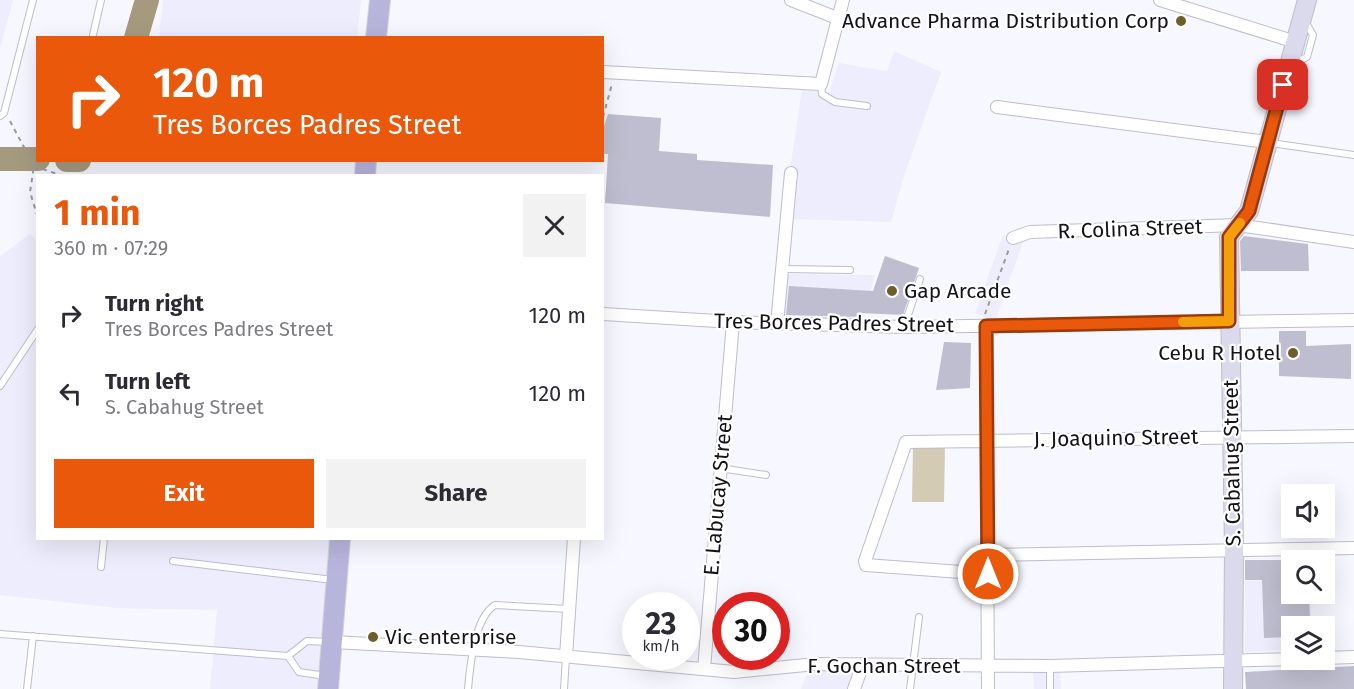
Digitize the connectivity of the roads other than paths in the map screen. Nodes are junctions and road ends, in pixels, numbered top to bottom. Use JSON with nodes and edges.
{"nodes":[{"id":1,"x":33,"y":0,"type":"edge"},
{"id":2,"x":101,"y":0,"type":"edge"},
{"id":3,"x":380,"y":0,"type":"edge"},
{"id":4,"x":791,"y":0,"type":"edge"},
{"id":5,"x":843,"y":0,"type":"edge"},
{"id":6,"x":1160,"y":0,"type":"edge"},
{"id":7,"x":1305,"y":9,"type":"edge"},
{"id":8,"x":837,"y":18,"type":"junction"},
{"id":9,"x":93,"y":35,"type":"dead end"},
{"id":10,"x":376,"y":36,"type":"edge"},
{"id":11,"x":1296,"y":42,"type":"junction"},
{"id":12,"x":1289,"y":66,"type":"junction"},
{"id":13,"x":609,"y":73,"type":"edge"},
{"id":14,"x":821,"y":84,"type":"junction"},
{"id":15,"x":867,"y":106,"type":"dead end"},
{"id":16,"x":997,"y":107,"type":"dead end"},
{"id":17,"x":0,"y":116,"type":"edge"},
{"id":18,"x":1267,"y":142,"type":"junction"},
{"id":19,"x":1354,"y":155,"type":"edge"},
{"id":20,"x":791,"y":173,"type":"dead end"},
{"id":21,"x":1238,"y":225,"type":"junction"},
{"id":22,"x":1013,"y":238,"type":"road end"},
{"id":23,"x":1354,"y":242,"type":"edge"},
{"id":24,"x":783,"y":269,"type":"junction"},
{"id":25,"x":850,"y":270,"type":"dead end"},
{"id":26,"x":920,"y":279,"type":"dead end"},
{"id":27,"x":604,"y":314,"type":"edge"},
{"id":28,"x":1354,"y":320,"type":"edge"},
{"id":29,"x":1229,"y":321,"type":"junction"},
{"id":30,"x":733,"y":322,"type":"junction"},
{"id":31,"x":777,"y":324,"type":"junction"},
{"id":32,"x":986,"y":326,"type":"junction"},
{"id":33,"x":904,"y":327,"type":"junction"},
{"id":34,"x":36,"y":332,"type":"edge"},
{"id":35,"x":0,"y":371,"type":"edge"},
{"id":36,"x":8,"y":371,"type":"junction"},
{"id":37,"x":0,"y":386,"type":"edge"},
{"id":38,"x":1354,"y":436,"type":"edge"},
{"id":39,"x":1233,"y":437,"type":"junction"},
{"id":40,"x":987,"y":440,"type":"junction"},
{"id":41,"x":720,"y":468,"type":"junction"},
{"id":42,"x":766,"y":475,"type":"dead end"},
{"id":43,"x":104,"y":540,"type":"edge"},
{"id":44,"x":340,"y":540,"type":"edge"},
{"id":45,"x":574,"y":540,"type":"edge"},
{"id":46,"x":1354,"y":548,"type":"edge"},
{"id":47,"x":1234,"y":549,"type":"junction"},
{"id":48,"x":988,"y":555,"type":"junction"},
{"id":49,"x":173,"y":561,"type":"dead end"},
{"id":50,"x":101,"y":567,"type":"dead end"},
{"id":51,"x":988,"y":574,"type":"junction"},
{"id":52,"x":336,"y":581,"type":"junction"},
{"id":53,"x":569,"y":609,"type":"junction"},
{"id":54,"x":919,"y":617,"type":"dead end"},
{"id":55,"x":0,"y":634,"type":"edge"},
{"id":56,"x":33,"y":636,"type":"junction"},
{"id":57,"x":333,"y":642,"type":"junction"},
{"id":58,"x":473,"y":648,"type":"junction"},
{"id":59,"x":288,"y":656,"type":"junction"},
{"id":60,"x":566,"y":656,"type":"junction"},
{"id":61,"x":1354,"y":657,"type":"edge"},
{"id":62,"x":1335,"y":658,"type":"edge"},
{"id":63,"x":1281,"y":660,"type":"edge"},
{"id":64,"x":1234,"y":662,"type":"junction"},
{"id":65,"x":863,"y":664,"type":"junction"},
{"id":66,"x":913,"y":666,"type":"junction"},
{"id":67,"x":988,"y":666,"type":"junction"},
{"id":68,"x":1050,"y":666,"type":"junction"},
{"id":69,"x":704,"y":669,"type":"junction"},
{"id":70,"x":329,"y":683,"type":"edge"},
{"id":71,"x":27,"y":689,"type":"edge"},
{"id":72,"x":468,"y":689,"type":"edge"},
{"id":73,"x":564,"y":689,"type":"edge"},
{"id":74,"x":854,"y":689,"type":"edge"},
{"id":75,"x":910,"y":689,"type":"edge"},
{"id":76,"x":988,"y":689,"type":"edge"},
{"id":77,"x":1050,"y":689,"type":"edge"},
{"id":78,"x":1233,"y":689,"type":"edge"}],
"edges":[{"from":1,"to":17,"type":"lane"},
{"from":2,"to":9,"type":"lane"},
{"from":3,"to":10,"type":"main road"},
{"from":4,"to":8,"type":"street"},
{"from":5,"to":8,"type":"street"},
{"from":6,"to":11,"type":"street"},
{"from":7,"to":11,"type":"street","name":"S. Cabahug Street"},
{"from":7,"to":12,"type":"lane"},
{"from":8,"to":14,"type":"street"},
{"from":11,"to":12,"type":"street","name":"S. Cabahug Street"},
{"from":12,"to":18,"type":"street","name":"S. Cabahug Street"},
{"from":13,"to":14,"type":"street"},
{"from":14,"to":15,"type":"lane"},
{"from":16,"to":18,"type":"street"},
{"from":18,"to":19,"type":"lane"},
{"from":18,"to":21,"type":"street","name":"S. Cabahug Street"},
{"from":20,"to":24,"type":"street"},
{"from":21,"to":22,"type":"street","name":"R. Colina Street"},
{"from":21,"to":23,"type":"street","name":"R. Colina Street"},
{"from":21,"to":29,"type":"street","name":"S. Cabahug Street"},
{"from":24,"to":25,"type":"lane"},
{"from":24,"to":31,"type":"street"},
{"from":26,"to":33,"type":"lane"},
{"from":27,"to":30,"type":"street","name":"Tres Borces Padres Street"},
{"from":28,"to":29,"type":"street","name":"Tres Borces Padres Street"},
{"from":29,"to":32,"type":"street","name":"Tres Borces Padres Street"},
{"from":29,"to":39,"type":"street","name":"S. Cabahug Street"},
{"from":30,"to":31,"type":"street","name":"Tres Borces Padres Street"},
{"from":30,"to":41,"type":"street","name":"E. Labucay Street"},
{"from":31,"to":33,"type":"street","name":"Tres Borces Padres Street"},
{"from":32,"to":33,"type":"street","name":"Tres Borces Padres Street"},
{"from":32,"to":40,"type":"street"},
{"from":34,"to":36,"type":"lane"},
{"from":35,"to":36,"type":"lane"},
{"from":36,"to":37,"type":"lane"},
{"from":38,"to":39,"type":"street","name":"J. Joaquino Street"},
{"from":39,"to":40,"type":"street","name":"J. Joaquino Street"},
{"from":39,"to":47,"type":"street","name":"S. Cabahug Street"},
{"from":40,"to":48,"type":"street"},
{"from":40,"to":51,"type":"street","name":"J. Joaquino Street"},
{"from":41,"to":42,"type":"lane"},
{"from":41,"to":69,"type":"street","name":"E. Labucay Street"},
{"from":43,"to":50,"type":"lane"},
{"from":44,"to":52,"type":"main road"},
{"from":45,"to":53,"type":"street"},
{"from":46,"to":47,"type":"street"},
{"from":47,"to":48,"type":"street"},
{"from":47,"to":64,"type":"street","name":"S. Cabahug Street"},
{"from":48,"to":51,"type":"street"},
{"from":49,"to":52,"type":"lane"},
{"from":51,"to":67,"type":"street"},
{"from":52,"to":57,"type":"main road"},
{"from":53,"to":58,"type":"lane"},
{"from":53,"to":60,"type":"street"},
{"from":54,"to":66,"type":"lane"},
{"from":55,"to":56,"type":"lane"},
{"from":56,"to":59,"type":"lane"},
{"from":56,"to":71,"type":"lane"},
{"from":57,"to":58,"type":"street","name":"F. Gochan Street"},
{"from":57,"to":59,"type":"lane"},
{"from":57,"to":70,"type":"main road"},
{"from":58,"to":60,"type":"street","name":"F. Gochan Street"},
{"from":58,"to":72,"type":"lane"},
{"from":59,"to":70,"type":"lane"},
{"from":60,"to":69,"type":"street","name":"F. Gochan Street"},
{"from":60,"to":73,"type":"lane"},
{"from":61,"to":62,"type":"street"},
{"from":63,"to":64,"type":"street","name":"F. Gochan Street"},
{"from":64,"to":68,"type":"street","name":"F. Gochan Street"},
{"from":64,"to":78,"type":"street","name":"S. Cabahug Street"},
{"from":65,"to":66,"type":"street","name":"F. Gochan Street"},
{"from":65,"to":69,"type":"street","name":"F. Gochan Street"},
{"from":65,"to":74,"type":"street"},
{"from":66,"to":67,"type":"street","name":"F. Gochan Street"},
{"from":66,"to":75,"type":"lane"},
{"from":67,"to":68,"type":"street","name":"F. Gochan Street"},
{"from":67,"to":76,"type":"street"},
{"from":68,"to":77,"type":"lane"}]}
